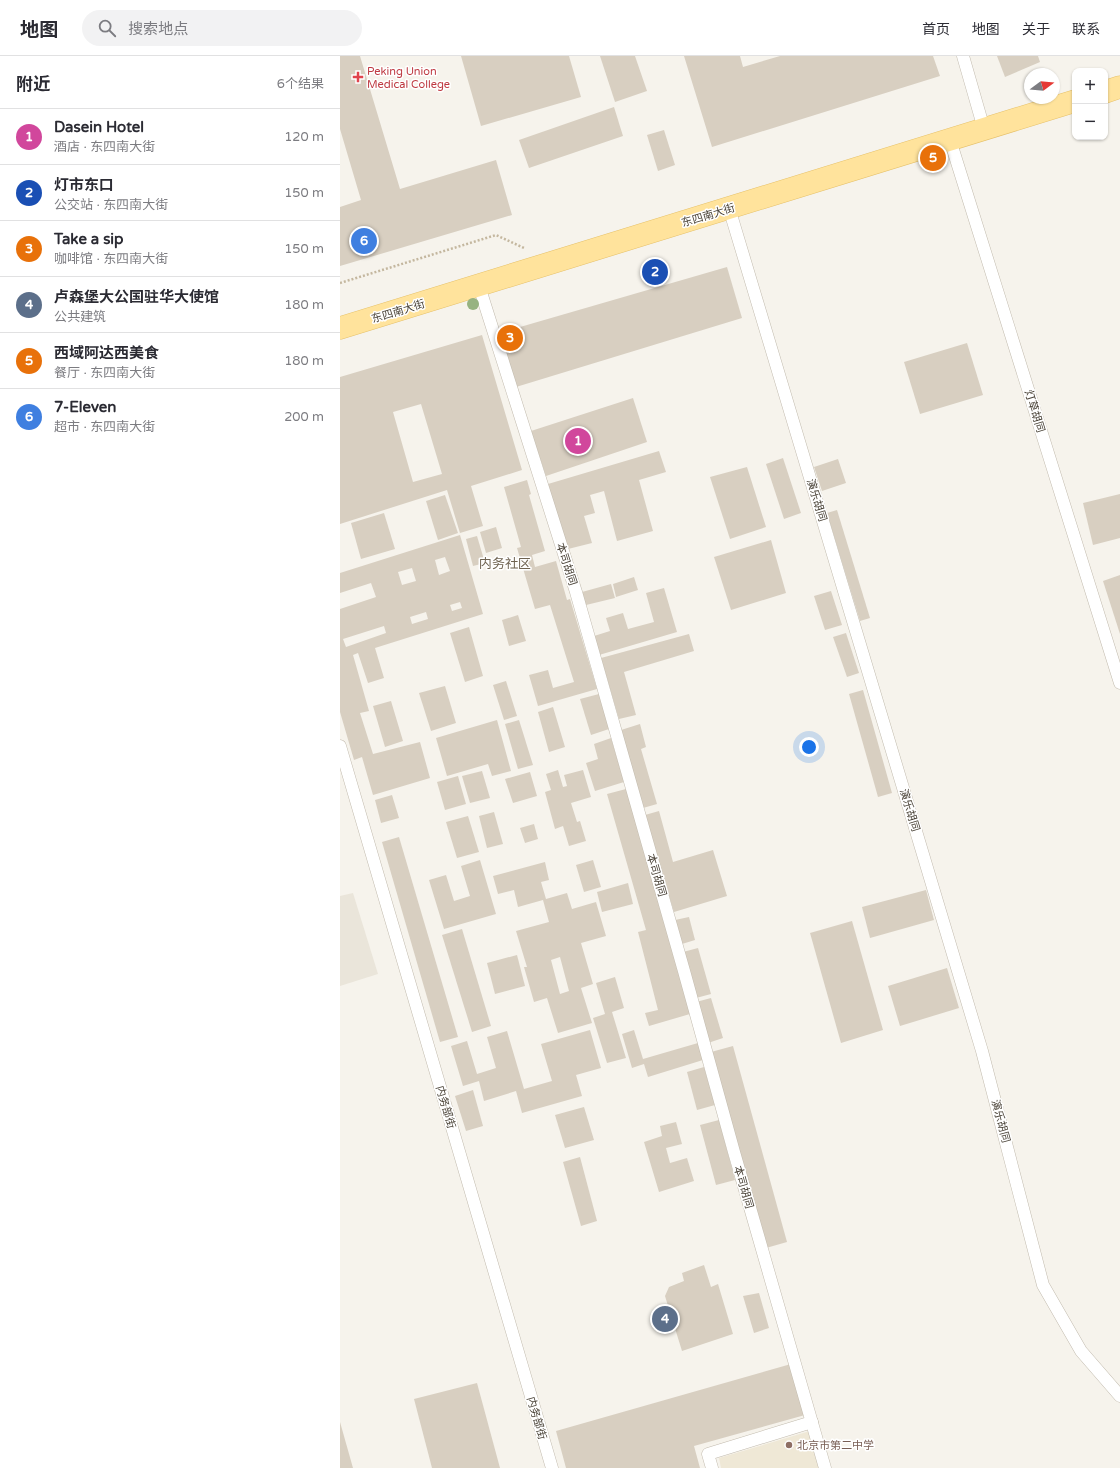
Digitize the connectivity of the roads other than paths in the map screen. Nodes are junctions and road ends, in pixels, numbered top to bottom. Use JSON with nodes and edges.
{"nodes":[{"id":1,"x":963,"y":56,"type":"edge"},
{"id":2,"x":1120,"y":87,"type":"edge"},
{"id":3,"x":1108,"y":91,"type":"edge"},
{"id":4,"x":1072,"y":102,"type":"edge"},
{"id":5,"x":984,"y":129,"type":"junction"},
{"id":6,"x":950,"y":140,"type":"junction"},
{"id":7,"x":729,"y":208,"type":"junction"},
{"id":8,"x":479,"y":286,"type":"junction"},
{"id":9,"x":340,"y":328,"type":"edge"},
{"id":10,"x":1120,"y":683,"type":"edge"},
{"id":11,"x":340,"y":746,"type":"edge"},
{"id":12,"x":1120,"y":1396,"type":"edge"},
{"id":13,"x":812,"y":1422,"type":"junction"},
{"id":14,"x":552,"y":1468,"type":"edge"},
{"id":15,"x":712,"y":1468,"type":"edge"},
{"id":16,"x":825,"y":1468,"type":"edge"}],
"edges":[{"from":1,"to":5,"type":"lane"},
{"from":2,"to":3,"type":"main road"},
{"from":4,"to":5,"type":"main road","name":"东四南大街"},
{"from":5,"to":6,"type":"main road","name":"东四南大街"},
{"from":6,"to":7,"type":"main road","name":"东四南大街"},
{"from":6,"to":10,"type":"lane","name":"灯草胡同"},
{"from":7,"to":8,"type":"main road","name":"东四南大街"},
{"from":7,"to":12,"type":"lane","name":"演乐胡同"},
{"from":8,"to":9,"type":"main road","name":"东四南大街"},
{"from":8,"to":13,"type":"lane","name":"本司胡同"},
{"from":11,"to":14,"type":"lane","name":"内务部街"},
{"from":13,"to":15,"type":"lane"},
{"from":13,"to":16,"type":"lane","name":"本司胡同"}]}
